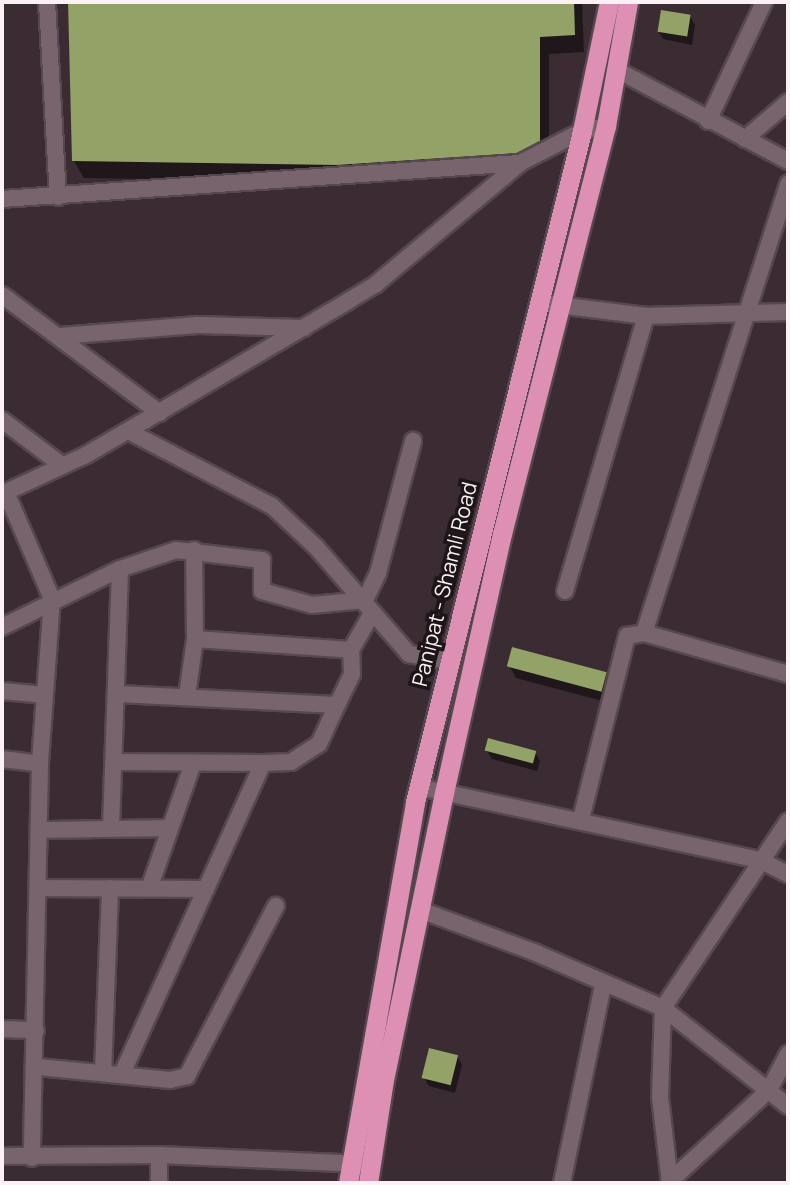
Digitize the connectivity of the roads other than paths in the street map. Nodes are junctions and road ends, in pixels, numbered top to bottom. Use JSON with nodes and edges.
{"nodes":[{"id":1,"x":47,"y":2,"type":"edge"},
{"id":2,"x":609,"y":2,"type":"edge"},
{"id":3,"x":628,"y":2,"type":"edge"},
{"id":4,"x":764,"y":2,"type":"edge"},
{"id":5,"x":617,"y":70,"type":"junction"},
{"id":6,"x":788,"y":102,"type":"edge"},
{"id":7,"x":708,"y":121,"type":"junction"},
{"id":8,"x":606,"y":126,"type":"junction"},
{"id":9,"x":582,"y":131,"type":"junction"},
{"id":10,"x":745,"y":139,"type":"junction"},
{"id":11,"x":788,"y":162,"type":"edge"},
{"id":12,"x":520,"y":163,"type":"junction"},
{"id":13,"x":788,"y":184,"type":"edge"},
{"id":14,"x":58,"y":197,"type":"junction"},
{"id":15,"x":2,"y":199,"type":"edge"},
{"id":16,"x":782,"y":227,"type":"edge"},
{"id":17,"x":2,"y":295,"type":"edge"},
{"id":18,"x":539,"y":302,"type":"junction"},
{"id":19,"x":561,"y":306,"type":"junction"},
{"id":20,"x":788,"y":312,"type":"edge"},
{"id":21,"x":747,"y":313,"type":"junction"},
{"id":22,"x":646,"y":316,"type":"junction"},
{"id":23,"x":304,"y":328,"type":"junction"},
{"id":24,"x":61,"y":336,"type":"junction"},
{"id":25,"x":160,"y":413,"type":"junction"},
{"id":26,"x":2,"y":420,"type":"edge"},
{"id":27,"x":128,"y":431,"type":"junction"},
{"id":28,"x":414,"y":441,"type":"dead end"},
{"id":29,"x":63,"y":466,"type":"junction"},
{"id":30,"x":4,"y":493,"type":"edge"},
{"id":31,"x":194,"y":550,"type":"junction"},
{"id":32,"x":120,"y":569,"type":"junction"},
{"id":33,"x":565,"y":592,"type":"dead end"},
{"id":34,"x":52,"y":600,"type":"junction"},
{"id":35,"x":368,"y":608,"type":"junction"},
{"id":36,"x":2,"y":627,"type":"edge"},
{"id":37,"x":644,"y":634,"type":"junction"},
{"id":38,"x":195,"y":639,"type":"junction"},
{"id":39,"x":351,"y":650,"type":"junction"},
{"id":40,"x":448,"y":661,"type":"junction"},
{"id":41,"x":788,"y":674,"type":"edge"},
{"id":42,"x":2,"y":691,"type":"edge"},
{"id":43,"x":119,"y":694,"type":"junction"},
{"id":44,"x":45,"y":695,"type":"junction"},
{"id":45,"x":187,"y":696,"type":"junction"},
{"id":46,"x":337,"y":705,"type":"junction"},
{"id":47,"x":2,"y":759,"type":"edge"},
{"id":48,"x":114,"y":762,"type":"junction"},
{"id":49,"x":193,"y":763,"type":"junction"},
{"id":50,"x":263,"y":763,"type":"junction"},
{"id":51,"x":40,"y":764,"type":"junction"},
{"id":52,"x":419,"y":787,"type":"junction"},
{"id":53,"x":444,"y":793,"type":"junction"},
{"id":54,"x":581,"y":820,"type":"junction"},
{"id":55,"x":788,"y":821,"type":"edge"},
{"id":56,"x":111,"y":827,"type":"junction"},
{"id":57,"x":167,"y":828,"type":"junction"},
{"id":58,"x":40,"y":830,"type":"junction"},
{"id":59,"x":760,"y":860,"type":"junction"},
{"id":60,"x":788,"y":874,"type":"edge"},
{"id":61,"x":150,"y":886,"type":"junction"},
{"id":62,"x":38,"y":888,"type":"junction"},
{"id":63,"x":110,"y":888,"type":"junction"},
{"id":64,"x":206,"y":889,"type":"junction"},
{"id":65,"x":276,"y":906,"type":"dead end"},
{"id":66,"x":422,"y":911,"type":"junction"},
{"id":67,"x":603,"y":985,"type":"junction"},
{"id":68,"x":663,"y":1009,"type":"junction"},
{"id":69,"x":2,"y":1029,"type":"edge"},
{"id":70,"x":36,"y":1030,"type":"junction"},
{"id":71,"x":788,"y":1054,"type":"edge"},
{"id":72,"x":38,"y":1067,"type":"junction"},
{"id":73,"x":103,"y":1073,"type":"junction"},
{"id":74,"x":122,"y":1074,"type":"junction"},
{"id":75,"x":769,"y":1090,"type":"junction"},
{"id":76,"x":788,"y":1106,"type":"edge"},
{"id":77,"x":159,"y":1155,"type":"junction"},
{"id":78,"x":2,"y":1156,"type":"edge"},
{"id":79,"x":32,"y":1158,"type":"junction"},
{"id":80,"x":363,"y":1170,"type":"edge"},
{"id":81,"x":670,"y":1182,"type":"edge"},
{"id":82,"x":159,"y":1183,"type":"edge"},
{"id":83,"x":348,"y":1183,"type":"edge"},
{"id":84,"x":562,"y":1183,"type":"edge"}],
"edges":[{"from":1,"to":14,"type":"street"},
{"from":2,"to":9,"type":"highway","name":"Panipat - Shamli Road"},
{"from":3,"to":5,"type":"highway","name":"Panipat - Shamli Road"},
{"from":4,"to":7,"type":"street"},
{"from":5,"to":7,"type":"street"},
{"from":5,"to":8,"type":"highway","name":"Panipat - Shamli Road"},
{"from":6,"to":10,"type":"street"},
{"from":7,"to":10,"type":"street"},
{"from":8,"to":9,"type":"street"},
{"from":8,"to":19,"type":"highway","name":"Panipat - Shamli Road"},
{"from":9,"to":12,"type":"street"},
{"from":9,"to":18,"type":"highway","name":"Panipat - Shamli Road"},
{"from":10,"to":11,"type":"street"},
{"from":12,"to":14,"type":"street"},
{"from":12,"to":23,"type":"street"},
{"from":13,"to":16,"type":"street"},
{"from":14,"to":15,"type":"street"},
{"from":16,"to":21,"type":"street"},
{"from":17,"to":24,"type":"street"},
{"from":18,"to":19,"type":"street"},
{"from":18,"to":40,"type":"highway","name":"Panipat - Shamli Road"},
{"from":19,"to":22,"type":"street"},
{"from":19,"to":53,"type":"highway","name":"Panipat - Shamli Road"},
{"from":20,"to":21,"type":"street"},
{"from":21,"to":22,"type":"street"},
{"from":21,"to":37,"type":"street"},
{"from":22,"to":33,"type":"street"},
{"from":23,"to":24,"type":"street"},
{"from":23,"to":25,"type":"street"},
{"from":24,"to":25,"type":"street"},
{"from":25,"to":27,"type":"street"},
{"from":26,"to":29,"type":"street"},
{"from":27,"to":29,"type":"street"},
{"from":27,"to":35,"type":"street"},
{"from":28,"to":35,"type":"street"},
{"from":29,"to":30,"type":"street"},
{"from":30,"to":34,"type":"street"},
{"from":31,"to":32,"type":"street"},
{"from":31,"to":35,"type":"street"},
{"from":31,"to":38,"type":"street"},
{"from":32,"to":34,"type":"street"},
{"from":32,"to":43,"type":"street"},
{"from":34,"to":36,"type":"street"},
{"from":34,"to":44,"type":"street"},
{"from":35,"to":39,"type":"street"},
{"from":35,"to":40,"type":"street"},
{"from":37,"to":41,"type":"street"},
{"from":37,"to":54,"type":"street"},
{"from":38,"to":39,"type":"street"},
{"from":38,"to":45,"type":"street"},
{"from":39,"to":46,"type":"street"},
{"from":40,"to":52,"type":"highway","name":"Panipat - Shamli Road"},
{"from":42,"to":44,"type":"street"},
{"from":43,"to":45,"type":"street"},
{"from":43,"to":48,"type":"street"},
{"from":44,"to":51,"type":"street"},
{"from":45,"to":46,"type":"street"},
{"from":46,"to":50,"type":"street"},
{"from":47,"to":51,"type":"street"},
{"from":48,"to":49,"type":"street"},
{"from":48,"to":56,"type":"street"},
{"from":49,"to":50,"type":"street"},
{"from":49,"to":57,"type":"street"},
{"from":50,"to":64,"type":"street"},
{"from":51,"to":58,"type":"street"},
{"from":52,"to":53,"type":"street"},
{"from":52,"to":80,"type":"highway","name":"Panipat - Shamli Road"},
{"from":53,"to":54,"type":"street"},
{"from":53,"to":66,"type":"highway","name":"Panipat - Shamli Road"},
{"from":54,"to":59,"type":"street"},
{"from":55,"to":59,"type":"street"},
{"from":56,"to":57,"type":"street"},
{"from":56,"to":58,"type":"street"},
{"from":57,"to":61,"type":"street"},
{"from":58,"to":62,"type":"street"},
{"from":59,"to":60,"type":"street"},
{"from":59,"to":68,"type":"street"},
{"from":61,"to":63,"type":"street"},
{"from":61,"to":64,"type":"street"},
{"from":62,"to":63,"type":"street"},
{"from":62,"to":70,"type":"street"},
{"from":63,"to":73,"type":"street"},
{"from":64,"to":74,"type":"street"},
{"from":65,"to":74,"type":"street"},
{"from":66,"to":67,"type":"street"},
{"from":66,"to":80,"type":"highway","name":"Panipat - Shamli Road"},
{"from":67,"to":68,"type":"street"},
{"from":67,"to":84,"type":"street"},
{"from":68,"to":75,"type":"street"},
{"from":68,"to":81,"type":"street"},
{"from":69,"to":70,"type":"street"},
{"from":70,"to":72,"type":"street"},
{"from":71,"to":75,"type":"street"},
{"from":72,"to":73,"type":"street"},
{"from":72,"to":79,"type":"street"},
{"from":73,"to":74,"type":"street"},
{"from":75,"to":76,"type":"street"},
{"from":75,"to":81,"type":"street"},
{"from":77,"to":79,"type":"street"},
{"from":77,"to":80,"type":"street"},
{"from":77,"to":82,"type":"street"},
{"from":78,"to":79,"type":"street"},
{"from":80,"to":83,"type":"highway","name":"Panipat - Shamli Road"}]}
